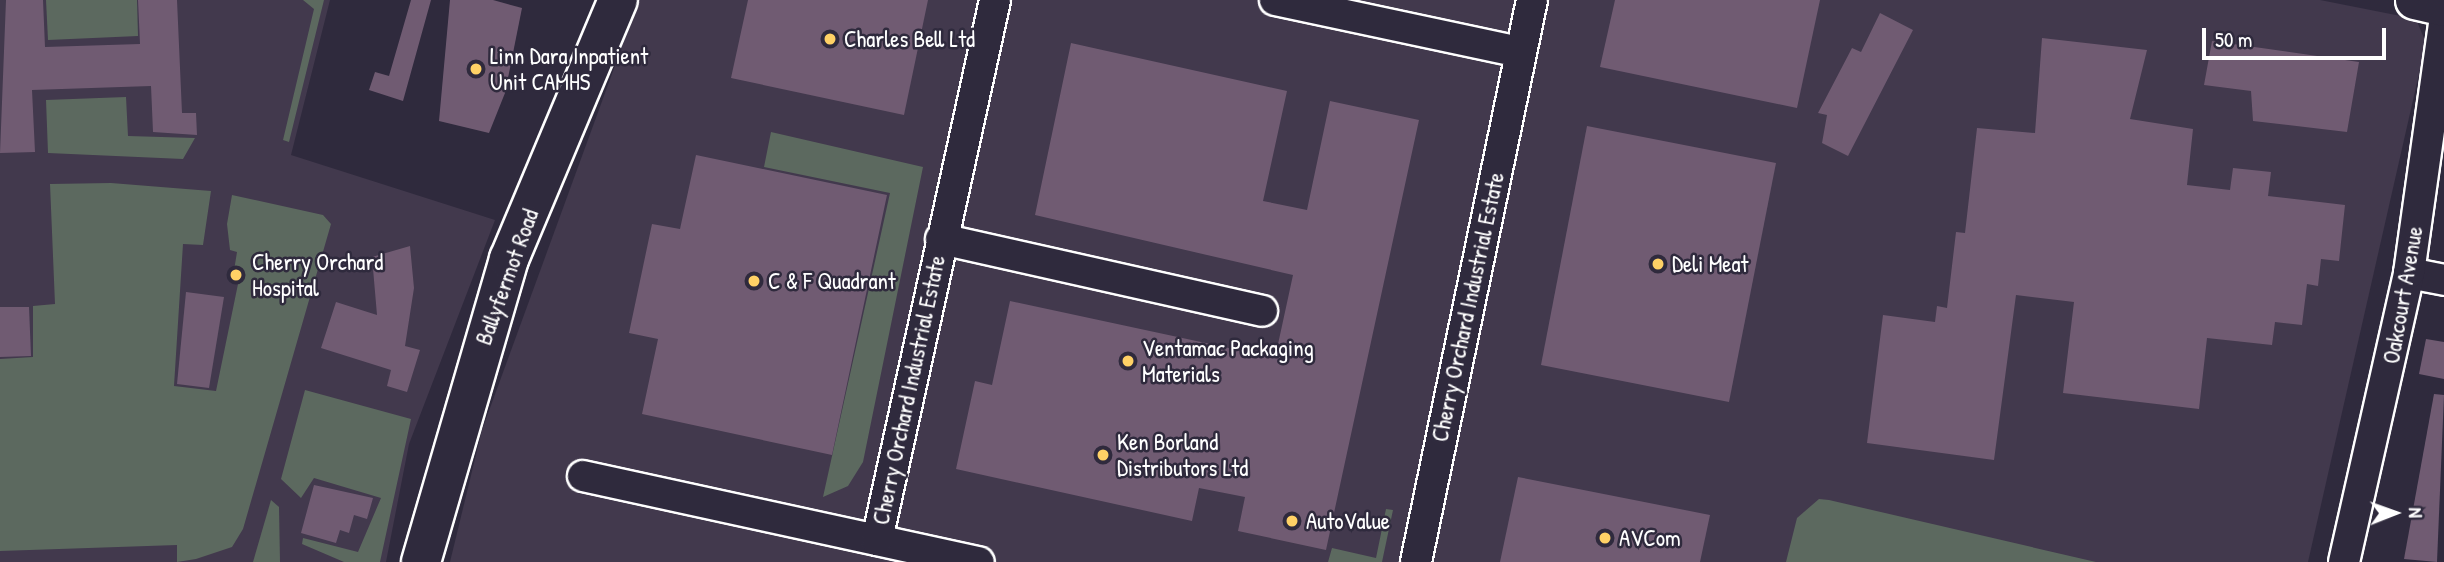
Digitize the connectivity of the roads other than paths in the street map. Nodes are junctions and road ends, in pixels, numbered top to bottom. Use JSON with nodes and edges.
{"nodes":[{"id":1,"x":618,"y":0,"type":"edge"},
{"id":2,"x":995,"y":0,"type":"edge"},
{"id":3,"x":1275,"y":0,"type":"edge"},
{"id":4,"x":1532,"y":0,"type":"edge"},
{"id":5,"x":2414,"y":0,"type":"edge"},
{"id":6,"x":2444,"y":7,"type":"edge"},
{"id":7,"x":2444,"y":24,"type":"edge"},
{"id":8,"x":1520,"y":52,"type":"junction"},
{"id":9,"x":941,"y":239,"type":"junction"},
{"id":10,"x":2409,"y":273,"type":"junction"},
{"id":11,"x":2444,"y":280,"type":"edge"},
{"id":12,"x":1262,"y":311,"type":"dead end"},
{"id":13,"x":583,"y":476,"type":"dead end"},
{"id":14,"x":877,"y":540,"type":"junction"},
{"id":15,"x":421,"y":562,"type":"edge"},
{"id":16,"x":979,"y":562,"type":"edge"},
{"id":17,"x":1416,"y":562,"type":"edge"},
{"id":18,"x":2344,"y":562,"type":"edge"}],
"edges":[{"from":1,"to":15,"type":"main road","name":"Ballyfermot Road"},
{"from":2,"to":9,"type":"street","name":"Cherry Orchard Industrial Estate"},
{"from":3,"to":8,"type":"street"},
{"from":4,"to":8,"type":"street","name":"Cherry Orchard Industrial Estate"},
{"from":5,"to":6,"type":"street"},
{"from":7,"to":10,"type":"street","name":"Oakcourt Avenue"},
{"from":8,"to":17,"type":"street","name":"Cherry Orchard Industrial Estate"},
{"from":9,"to":12,"type":"street","name":"Cherry Orchard Industrial Estate"},
{"from":9,"to":14,"type":"street","name":"Cherry Orchard Industrial Estate"},
{"from":10,"to":11,"type":"street"},
{"from":10,"to":18,"type":"street","name":"Oakcourt Avenue"},
{"from":13,"to":14,"type":"street","name":"Cherry Orchard Industrial Estate"},
{"from":14,"to":16,"type":"street","name":"Cherry Orchard Industrial Estate"}]}
